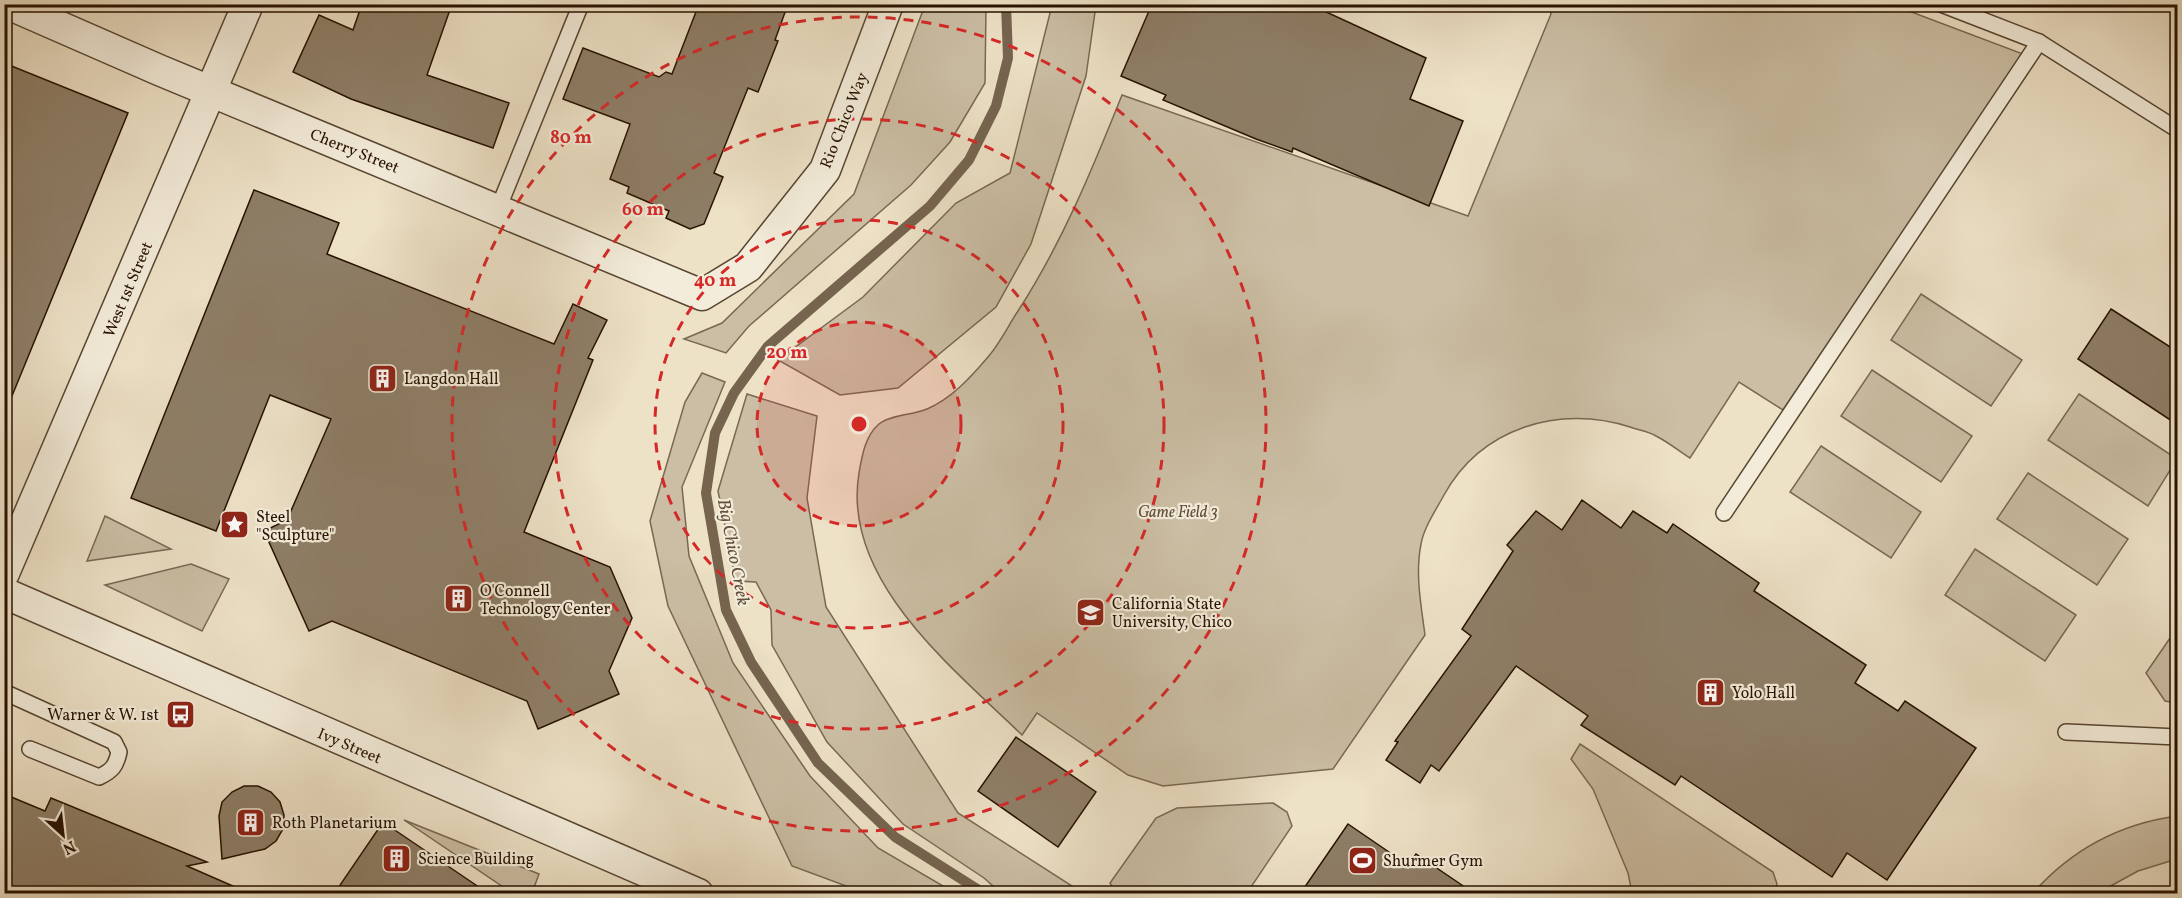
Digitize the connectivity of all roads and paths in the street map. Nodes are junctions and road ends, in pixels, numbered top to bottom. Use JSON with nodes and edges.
{"nodes":[{"id":1,"x":8,"y":4,"type":"edge"},
{"id":2,"x":248,"y":4,"type":"edge"},
{"id":3,"x":581,"y":4,"type":"edge"},
{"id":4,"x":888,"y":4,"type":"edge"},
{"id":5,"x":1941,"y":4,"type":"edge"},
{"id":6,"x":2039,"y":42,"type":"junction"},
{"id":7,"x":213,"y":91,"type":"junction"},
{"id":8,"x":2178,"y":130,"type":"edge"},
{"id":9,"x":498,"y":209,"type":"junction"},
{"id":10,"x":702,"y":295,"type":"joint"},
{"id":11,"x":1724,"y":513,"type":"dead end"},
{"id":12,"x":4,"y":573,"type":"edge"},
{"id":13,"x":4,"y":593,"type":"edge"},
{"id":14,"x":4,"y":692,"type":"edge"},
{"id":15,"x":2066,"y":732,"type":"dead end"},
{"id":16,"x":2178,"y":736,"type":"edge"},
{"id":17,"x":30,"y":749,"type":"dead end"},
{"id":18,"x":698,"y":894,"type":"edge"}],
"edges":[{"from":1,"to":7,"type":"street","name":"Cherry Street"},
{"from":2,"to":7,"type":"street","name":"West 1st Street"},
{"from":3,"to":9,"type":"lane"},
{"from":4,"to":10,"type":"street","name":"Rio Chico Way"},
{"from":5,"to":6,"type":"lane"},
{"from":6,"to":8,"type":"lane"},
{"from":6,"to":11,"type":"lane"},
{"from":7,"to":9,"type":"street","name":"Cherry Street"},
{"from":7,"to":12,"type":"street","name":"West 1st Street"},
{"from":9,"to":10,"type":"street","name":"Cherry Street"},
{"from":13,"to":18,"type":"street","name":"Ivy Street"},
{"from":14,"to":17,"type":"lane"},
{"from":15,"to":16,"type":"lane"}]}
